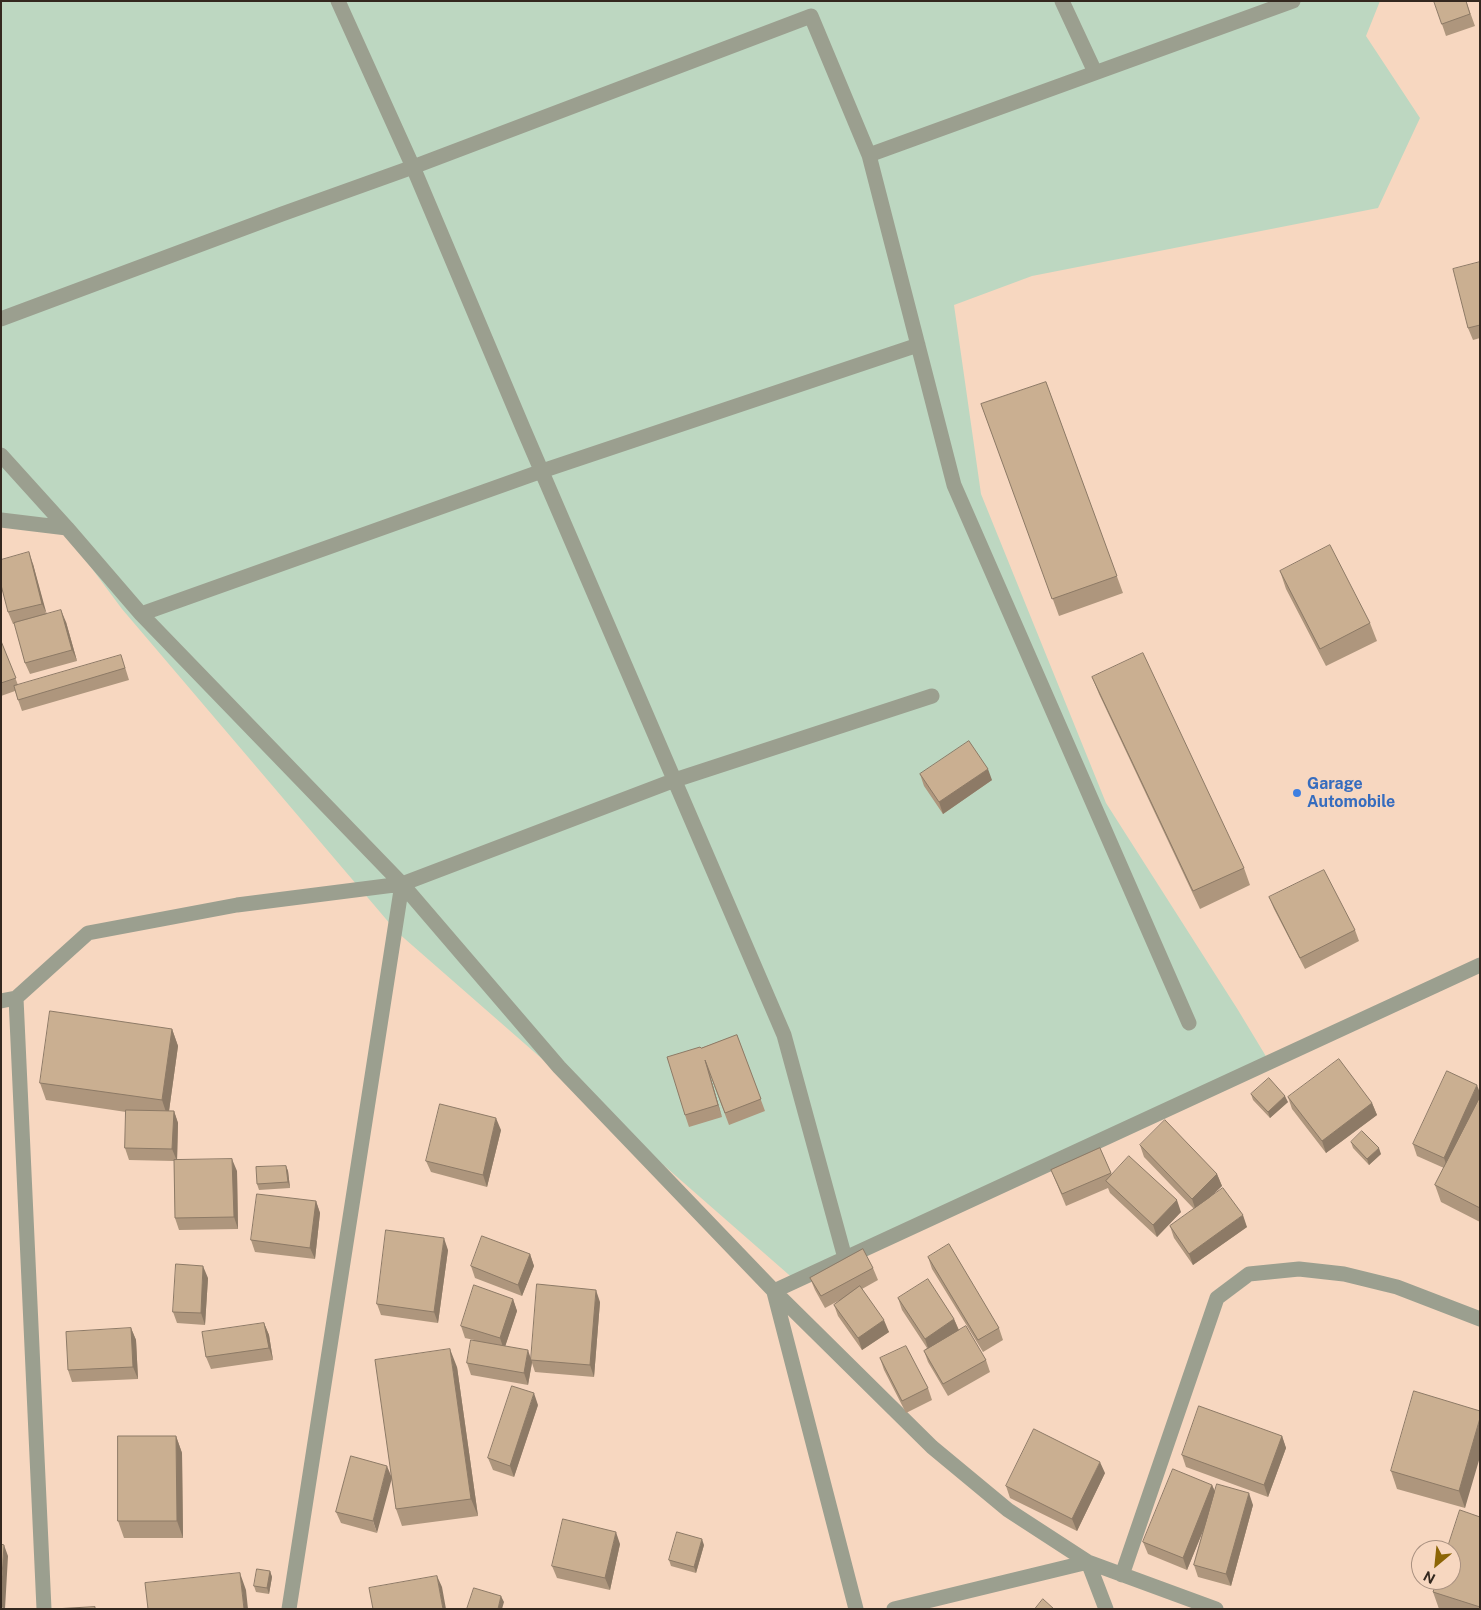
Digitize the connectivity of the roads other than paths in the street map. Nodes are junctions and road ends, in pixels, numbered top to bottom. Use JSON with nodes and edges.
{"nodes":[{"id":1,"x":338,"y":1,"type":"edge"},
{"id":2,"x":1062,"y":1,"type":"edge"},
{"id":3,"x":1293,"y":1,"type":"edge"},
{"id":4,"x":1095,"y":72,"type":"junction"},
{"id":5,"x":869,"y":155,"type":"junction"},
{"id":6,"x":413,"y":167,"type":"junction"},
{"id":7,"x":1,"y":319,"type":"edge"},
{"id":8,"x":918,"y":345,"type":"junction"},
{"id":9,"x":1,"y":455,"type":"edge"},
{"id":10,"x":542,"y":471,"type":"junction"},
{"id":11,"x":1,"y":520,"type":"edge"},
{"id":12,"x":67,"y":528,"type":"junction"},
{"id":13,"x":141,"y":614,"type":"junction"},
{"id":14,"x":932,"y":696,"type":"dead end"},
{"id":15,"x":675,"y":780,"type":"junction"},
{"id":16,"x":402,"y":884,"type":"junction"},
{"id":17,"x":1480,"y":965,"type":"edge"},
{"id":18,"x":8,"y":999,"type":"edge"},
{"id":19,"x":1189,"y":1024,"type":"dead end"},
{"id":20,"x":845,"y":1258,"type":"junction"},
{"id":21,"x":774,"y":1291,"type":"junction"},
{"id":22,"x":1480,"y":1319,"type":"edge"},
{"id":23,"x":1088,"y":1562,"type":"junction"},
{"id":24,"x":1122,"y":1575,"type":"junction"},
{"id":25,"x":44,"y":1609,"type":"edge"},
{"id":26,"x":290,"y":1609,"type":"edge"},
{"id":27,"x":856,"y":1609,"type":"edge"},
{"id":28,"x":894,"y":1609,"type":"edge"},
{"id":29,"x":1106,"y":1609,"type":"edge"},
{"id":30,"x":1216,"y":1609,"type":"edge"}],
"edges":[{"from":1,"to":6,"type":"street"},
{"from":2,"to":4,"type":"street"},
{"from":3,"to":4,"type":"street"},
{"from":4,"to":5,"type":"street"},
{"from":5,"to":6,"type":"street"},
{"from":5,"to":8,"type":"street"},
{"from":6,"to":7,"type":"street"},
{"from":6,"to":10,"type":"street"},
{"from":8,"to":10,"type":"street"},
{"from":8,"to":19,"type":"street"},
{"from":9,"to":12,"type":"street"},
{"from":10,"to":13,"type":"street"},
{"from":10,"to":15,"type":"street"},
{"from":11,"to":12,"type":"street"},
{"from":12,"to":13,"type":"street"},
{"from":13,"to":16,"type":"street"},
{"from":14,"to":15,"type":"street"},
{"from":15,"to":16,"type":"street"},
{"from":15,"to":20,"type":"street"},
{"from":16,"to":18,"type":"street"},
{"from":16,"to":21,"type":"street"},
{"from":16,"to":26,"type":"street"},
{"from":17,"to":20,"type":"street"},
{"from":18,"to":25,"type":"street"},
{"from":20,"to":21,"type":"street"},
{"from":21,"to":23,"type":"street"},
{"from":21,"to":27,"type":"street"},
{"from":22,"to":24,"type":"street"},
{"from":23,"to":24,"type":"street"},
{"from":23,"to":28,"type":"street"},
{"from":23,"to":29,"type":"street"},
{"from":24,"to":30,"type":"street"}]}
